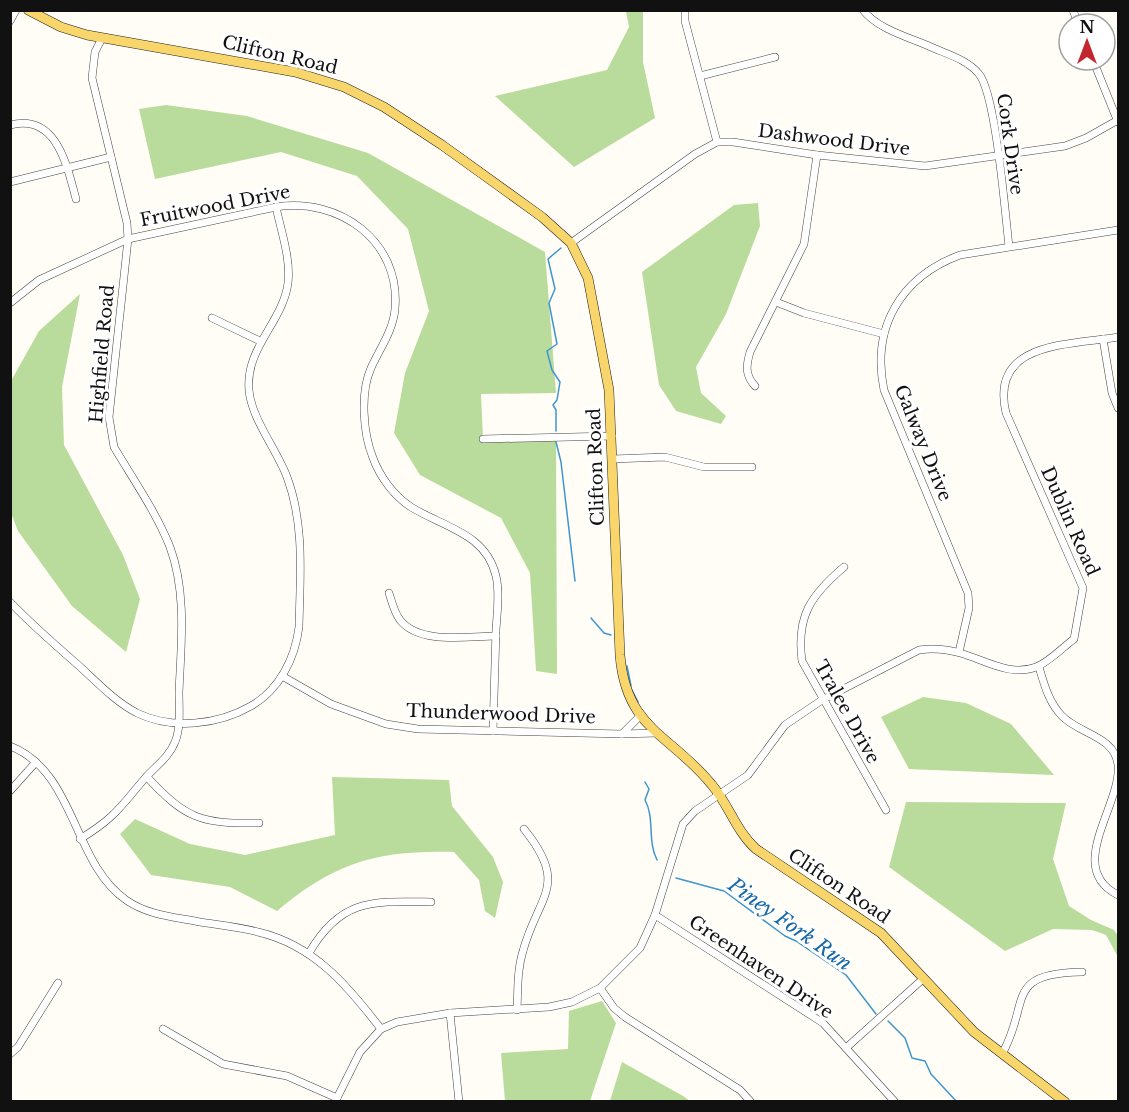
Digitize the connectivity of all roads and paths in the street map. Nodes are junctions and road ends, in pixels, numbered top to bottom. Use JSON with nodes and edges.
{"nodes":[{"id":1,"x":16,"y":10,"type":"edge"},
{"id":2,"x":28,"y":10,"type":"edge"},
{"id":3,"x":685,"y":10,"type":"edge"},
{"id":4,"x":863,"y":10,"type":"edge"},
{"id":5,"x":10,"y":21,"type":"edge"},
{"id":6,"x":102,"y":38,"type":"junction"},
{"id":7,"x":775,"y":57,"type":"dead end"},
{"id":8,"x":1098,"y":72,"type":"edge"},
{"id":9,"x":700,"y":76,"type":"junction"},
{"id":10,"x":1118,"y":121,"type":"edge"},
{"id":11,"x":10,"y":125,"type":"edge"},
{"id":12,"x":717,"y":142,"type":"junction"},
{"id":13,"x":817,"y":155,"type":"junction"},
{"id":14,"x":998,"y":156,"type":"junction"},
{"id":15,"x":111,"y":157,"type":"junction"},
{"id":16,"x":68,"y":168,"type":"junction"},
{"id":17,"x":10,"y":182,"type":"edge"},
{"id":18,"x":76,"y":199,"type":"dead end"},
{"id":19,"x":276,"y":207,"type":"junction"},
{"id":20,"x":1119,"y":230,"type":"edge"},
{"id":21,"x":129,"y":239,"type":"junction"},
{"id":22,"x":571,"y":243,"type":"junction"},
{"id":23,"x":1009,"y":246,"type":"junction"},
{"id":24,"x":776,"y":302,"type":"junction"},
{"id":25,"x":10,"y":303,"type":"edge"},
{"id":26,"x":212,"y":318,"type":"dead end"},
{"id":27,"x":884,"y":334,"type":"junction"},
{"id":28,"x":1119,"y":337,"type":"edge"},
{"id":29,"x":1103,"y":339,"type":"junction"},
{"id":30,"x":260,"y":341,"type":"junction"},
{"id":31,"x":755,"y":386,"type":"dead end"},
{"id":32,"x":1119,"y":408,"type":"edge"},
{"id":33,"x":612,"y":436,"type":"junction"},
{"id":34,"x":483,"y":439,"type":"dead end"},
{"id":35,"x":613,"y":459,"type":"junction"},
{"id":36,"x":752,"y":467,"type":"dead end"},
{"id":37,"x":844,"y":567,"type":"dead end"},
{"id":38,"x":389,"y":593,"type":"dead end"},
{"id":39,"x":10,"y":602,"type":"edge"},
{"id":40,"x":496,"y":636,"type":"junction"},
{"id":41,"x":959,"y":652,"type":"junction"},
{"id":42,"x":1038,"y":667,"type":"junction"},
{"id":43,"x":282,"y":676,"type":"junction"},
{"id":44,"x":822,"y":700,"type":"junction"},
{"id":45,"x":639,"y":716,"type":"junction"},
{"id":46,"x":178,"y":723,"type":"junction"},
{"id":47,"x":493,"y":731,"type":"junction"},
{"id":48,"x":656,"y":733,"type":"junction"},
{"id":49,"x":622,"y":734,"type":"junction"},
{"id":50,"x":10,"y":746,"type":"edge"},
{"id":51,"x":36,"y":762,"type":"junction"},
{"id":52,"x":147,"y":777,"type":"junction"},
{"id":53,"x":10,"y":791,"type":"edge"},
{"id":54,"x":720,"y":796,"type":"junction"},
{"id":55,"x":886,"y":810,"type":"dead end"},
{"id":56,"x":259,"y":823,"type":"dead end"},
{"id":57,"x":524,"y":829,"type":"dead end"},
{"id":58,"x":80,"y":839,"type":"junction"},
{"id":59,"x":1119,"y":895,"type":"edge"},
{"id":60,"x":431,"y":902,"type":"dead end"},
{"id":61,"x":655,"y":915,"type":"junction"},
{"id":62,"x":309,"y":953,"type":"junction"},
{"id":63,"x":1082,"y":972,"type":"dead end"},
{"id":64,"x":924,"y":978,"type":"junction"},
{"id":65,"x":58,"y":983,"type":"dead end"},
{"id":66,"x":600,"y":988,"type":"junction"},
{"id":67,"x":517,"y":1010,"type":"junction"},
{"id":68,"x":450,"y":1013,"type":"junction"},
{"id":69,"x":163,"y":1029,"type":"dead end"},
{"id":70,"x":381,"y":1029,"type":"junction"},
{"id":71,"x":846,"y":1048,"type":"junction"},
{"id":72,"x":10,"y":1054,"type":"edge"},
{"id":73,"x":1002,"y":1054,"type":"junction"},
{"id":74,"x":336,"y":1100,"type":"edge"},
{"id":75,"x":459,"y":1101,"type":"edge"},
{"id":76,"x":751,"y":1101,"type":"edge"},
{"id":77,"x":895,"y":1101,"type":"edge"},
{"id":78,"x":1065,"y":1101,"type":"edge"}],
"edges":[{"from":1,"to":5,"type":"street"},
{"from":2,"to":6,"type":"main road","name":"Clifton Road"},
{"from":3,"to":9,"type":"street"},
{"from":4,"to":14,"type":"street","name":"Cork Drive"},
{"from":6,"to":15,"type":"street","name":"Highfield Road"},
{"from":6,"to":22,"type":"main road","name":"Clifton Road"},
{"from":7,"to":9,"type":"street"},
{"from":8,"to":10,"type":"street"},
{"from":9,"to":12,"type":"street"},
{"from":10,"to":14,"type":"street","name":"Dashwood Drive"},
{"from":11,"to":16,"type":"street"},
{"from":12,"to":13,"type":"street","name":"Dashwood Drive"},
{"from":12,"to":22,"type":"street"},
{"from":13,"to":14,"type":"street","name":"Dashwood Drive"},
{"from":13,"to":24,"type":"street"},
{"from":14,"to":23,"type":"street","name":"Cork Drive"},
{"from":15,"to":16,"type":"street"},
{"from":15,"to":21,"type":"street","name":"Highfield Road"},
{"from":16,"to":17,"type":"street"},
{"from":16,"to":18,"type":"street"},
{"from":19,"to":21,"type":"street","name":"Fruitwood Drive"},
{"from":19,"to":30,"type":"street"},
{"from":19,"to":40,"type":"street","name":"Fruitwood Drive"},
{"from":20,"to":23,"type":"street","name":"Galway Drive"},
{"from":21,"to":25,"type":"street","name":"Fruitwood Drive"},
{"from":21,"to":46,"type":"street","name":"Highfield Road"},
{"from":22,"to":33,"type":"main road","name":"Clifton Road"},
{"from":23,"to":27,"type":"street","name":"Galway Drive"},
{"from":24,"to":27,"type":"street"},
{"from":24,"to":31,"type":"street"},
{"from":26,"to":30,"type":"street"},
{"from":27,"to":41,"type":"street","name":"Galway Drive"},
{"from":28,"to":29,"type":"street","name":"Dublin Road"},
{"from":29,"to":32,"type":"street"},
{"from":29,"to":42,"type":"street","name":"Dublin Road"},
{"from":30,"to":43,"type":"street"},
{"from":33,"to":34,"type":"street"},
{"from":33,"to":35,"type":"main road","name":"Clifton Road"},
{"from":35,"to":36,"type":"street"},
{"from":35,"to":45,"type":"main road","name":"Clifton Road"},
{"from":37,"to":44,"type":"street","name":"Tralee Drive"},
{"from":38,"to":40,"type":"street"},
{"from":39,"to":46,"type":"street"},
{"from":40,"to":47,"type":"street","name":"Fruitwood Drive"},
{"from":41,"to":42,"type":"street"},
{"from":41,"to":44,"type":"street"},
{"from":42,"to":59,"type":"street"},
{"from":43,"to":46,"type":"street"},
{"from":43,"to":47,"type":"street","name":"Thunderwood Drive"},
{"from":44,"to":54,"type":"street"},
{"from":44,"to":55,"type":"street","name":"Tralee Drive"},
{"from":45,"to":48,"type":"main road","name":"Clifton Road"},
{"from":45,"to":49,"type":"street"},
{"from":46,"to":52,"type":"street","name":"Highfield Road"},
{"from":47,"to":49,"type":"street","name":"Thunderwood Drive"},
{"from":48,"to":49,"type":"street","name":"Thunderwood Drive"},
{"from":48,"to":54,"type":"main road","name":"Clifton Road"},
{"from":50,"to":51,"type":"street"},
{"from":51,"to":53,"type":"street"},
{"from":51,"to":58,"type":"street"},
{"from":52,"to":56,"type":"street"},
{"from":52,"to":58,"type":"street","name":"Highfield Road"},
{"from":54,"to":61,"type":"street"},
{"from":54,"to":64,"type":"main road","name":"Clifton Road"},
{"from":57,"to":67,"type":"street"},
{"from":58,"to":62,"type":"street"},
{"from":60,"to":62,"type":"street"},
{"from":61,"to":66,"type":"street"},
{"from":61,"to":71,"type":"street","name":"Greenhaven Drive"},
{"from":62,"to":70,"type":"street"},
{"from":63,"to":73,"type":"street"},
{"from":64,"to":71,"type":"street"},
{"from":64,"to":73,"type":"main road","name":"Clifton Road"},
{"from":65,"to":72,"type":"street"},
{"from":66,"to":67,"type":"street"},
{"from":66,"to":76,"type":"street"},
{"from":67,"to":68,"type":"street"},
{"from":68,"to":70,"type":"street"},
{"from":68,"to":75,"type":"street"},
{"from":69,"to":74,"type":"street"},
{"from":70,"to":74,"type":"street"},
{"from":71,"to":77,"type":"street","name":"Greenhaven Drive"},
{"from":73,"to":78,"type":"main road","name":"Clifton Road"}]}
